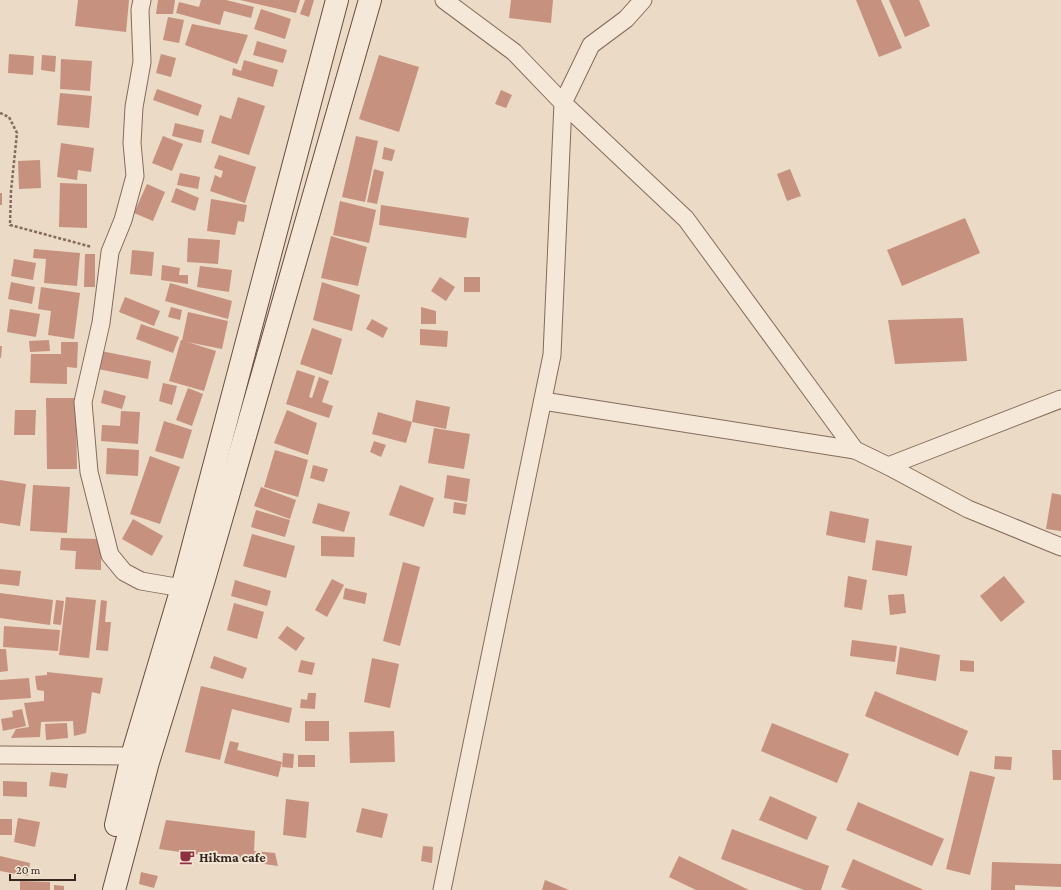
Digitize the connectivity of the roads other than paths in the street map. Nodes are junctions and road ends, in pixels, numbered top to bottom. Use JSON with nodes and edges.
{"nodes":[{"id":1,"x":142,"y":0,"type":"edge"},
{"id":2,"x":337,"y":0,"type":"edge"},
{"id":3,"x":370,"y":0,"type":"edge"},
{"id":4,"x":444,"y":0,"type":"edge"},
{"id":5,"x":643,"y":0,"type":"edge"},
{"id":6,"x":563,"y":103,"type":"junction"},
{"id":7,"x":1061,"y":399,"type":"edge"},
{"id":8,"x":543,"y":401,"type":"junction"},
{"id":9,"x":855,"y":450,"type":"junction"},
{"id":10,"x":888,"y":466,"type":"junction"},
{"id":11,"x":1061,"y":548,"type":"edge"},
{"id":12,"x":204,"y":578,"type":"junction"},
{"id":13,"x":182,"y":588,"type":"junction"},
{"id":14,"x":0,"y":755,"type":"edge"},
{"id":15,"x":132,"y":756,"type":"junction"},
{"id":16,"x":106,"y":890,"type":"edge"},
{"id":17,"x":442,"y":890,"type":"edge"}],
"edges":[{"from":1,"to":13,"type":"street"},
{"from":2,"to":13,"type":"main road"},
{"from":3,"to":12,"type":"main road"},
{"from":4,"to":6,"type":"street"},
{"from":5,"to":6,"type":"street"},
{"from":6,"to":8,"type":"street"},
{"from":6,"to":9,"type":"street"},
{"from":7,"to":10,"type":"street"},
{"from":8,"to":9,"type":"street"},
{"from":8,"to":17,"type":"street"},
{"from":9,"to":10,"type":"street"},
{"from":10,"to":11,"type":"street"},
{"from":12,"to":13,"type":"street"},
{"from":12,"to":16,"type":"main road"},
{"from":13,"to":15,"type":"main road"},
{"from":14,"to":15,"type":"street"},
{"from":15,"to":16,"type":"main road"}]}
